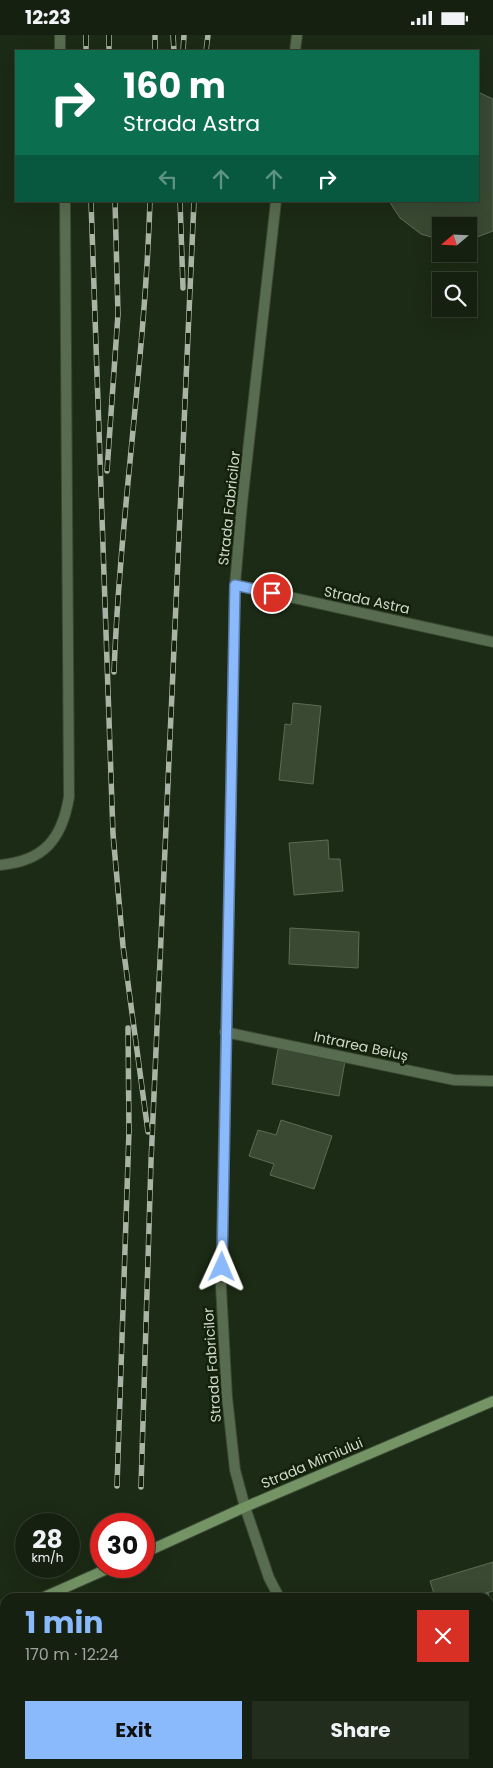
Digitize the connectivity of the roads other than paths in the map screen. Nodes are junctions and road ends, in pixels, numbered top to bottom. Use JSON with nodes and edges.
{"nodes":[{"id":1,"x":60,"y":35,"type":"edge"},
{"id":2,"x":297,"y":35,"type":"edge"},
{"id":3,"x":60,"y":50,"type":"edge"},
{"id":4,"x":294,"y":50,"type":"edge"},
{"id":5,"x":65,"y":202,"type":"edge"},
{"id":6,"x":276,"y":202,"type":"edge"},
{"id":7,"x":235,"y":585,"type":"junction"},
{"id":8,"x":493,"y":642,"type":"edge"},
{"id":9,"x":0,"y":865,"type":"edge"},
{"id":10,"x":225,"y":1032,"type":"junction"},
{"id":11,"x":493,"y":1081,"type":"edge"},
{"id":12,"x":492,"y":1404,"type":"edge"},
{"id":13,"x":245,"y":1507,"type":"junction"},
{"id":14,"x":155,"y":1548,"type":"edge"},
{"id":15,"x":90,"y":1577,"type":"edge"},
{"id":16,"x":53,"y":1593,"type":"edge"},
{"id":17,"x":277,"y":1593,"type":"edge"}],
"edges":[{"from":1,"to":3,"type":"street"},
{"from":2,"to":4,"type":"street"},
{"from":5,"to":9,"type":"street"},
{"from":6,"to":7,"type":"street","name":"Strada Fabricilor"},
{"from":7,"to":8,"type":"street","name":"Strada Astra"},
{"from":7,"to":10,"type":"street","name":"Strada Fabricilor"},
{"from":10,"to":11,"type":"street","name":"Intrarea Beiuș"},
{"from":10,"to":13,"type":"street","name":"Strada Fabricilor"},
{"from":12,"to":13,"type":"street","name":"Strada Mimiului"},
{"from":13,"to":14,"type":"street","name":"Strada Mimiului"},
{"from":13,"to":17,"type":"street","name":"Strada Fabricilor"},
{"from":15,"to":16,"type":"street"}]}
